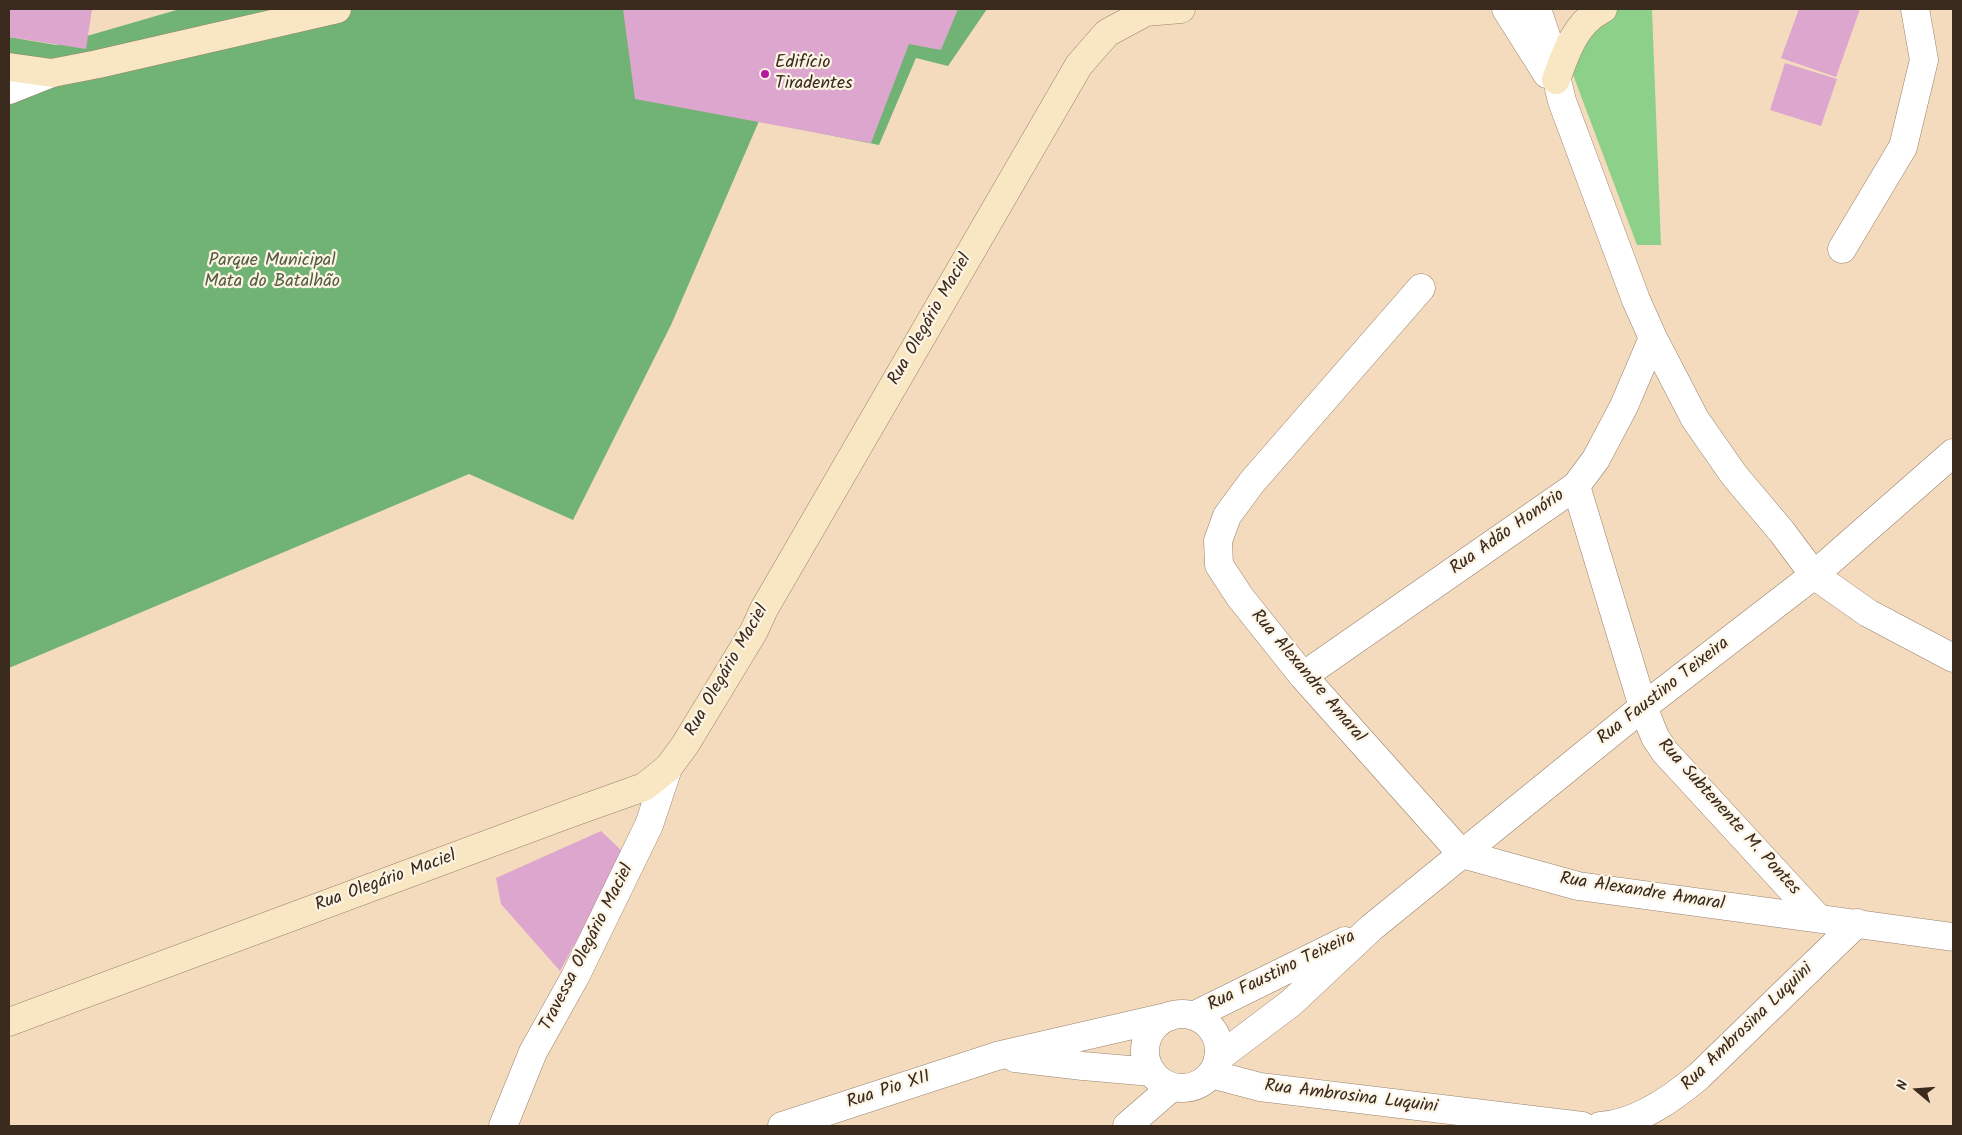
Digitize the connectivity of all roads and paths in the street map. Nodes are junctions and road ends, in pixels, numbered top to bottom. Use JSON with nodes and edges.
{"nodes":[{"id":1,"x":337,"y":9,"type":"edge"},
{"id":2,"x":1181,"y":9,"type":"edge"},
{"id":3,"x":1506,"y":9,"type":"edge"},
{"id":4,"x":1537,"y":9,"type":"edge"},
{"id":5,"x":1603,"y":9,"type":"edge"},
{"id":6,"x":1915,"y":9,"type":"edge"},
{"id":7,"x":1143,"y":10,"type":"edge"},
{"id":8,"x":295,"y":14,"type":"edge"},
{"id":9,"x":9,"y":67,"type":"edge"},
{"id":10,"x":52,"y":73,"type":"junction"},
{"id":11,"x":9,"y":90,"type":"edge"},
{"id":12,"x":1559,"y":90,"type":"junction"},
{"id":13,"x":1842,"y":250,"type":"dead end"},
{"id":14,"x":1421,"y":288,"type":"dead end"},
{"id":15,"x":1652,"y":338,"type":"junction"},
{"id":16,"x":1953,"y":453,"type":"edge"},
{"id":17,"x":1576,"y":486,"type":"junction"},
{"id":18,"x":1814,"y":575,"type":"junction"},
{"id":19,"x":1953,"y":658,"type":"edge"},
{"id":20,"x":1303,"y":676,"type":"junction"},
{"id":21,"x":1643,"y":707,"type":"junction"},
{"id":22,"x":668,"y":768,"type":"junction"},
{"id":23,"x":1462,"y":854,"type":"junction"},
{"id":24,"x":1817,"y":917,"type":"junction"},
{"id":25,"x":1857,"y":923,"type":"junction"},
{"id":26,"x":1371,"y":928,"type":"junction"},
{"id":27,"x":1953,"y":937,"type":"edge"},
{"id":28,"x":1182,"y":1016,"type":"junction"},
{"id":29,"x":9,"y":1022,"type":"edge"},
{"id":30,"x":997,"y":1056,"type":"junction"},
{"id":31,"x":1214,"y":1066,"type":"junction"},
{"id":32,"x":1162,"y":1079,"type":"junction"},
{"id":33,"x":503,"y":1126,"type":"edge"},
{"id":34,"x":782,"y":1126,"type":"edge"},
{"id":35,"x":1127,"y":1126,"type":"edge"},
{"id":36,"x":1582,"y":1126,"type":"edge"},
{"id":37,"x":1600,"y":1126,"type":"edge"}],
"edges":[{"from":1,"to":8,"type":"street"},
{"from":2,"to":7,"type":"street","name":"Rua Olegário Maciel"},
{"from":3,"to":12,"type":"street"},
{"from":4,"to":12,"type":"street"},
{"from":5,"to":12,"type":"street"},
{"from":6,"to":13,"type":"street"},
{"from":7,"to":22,"type":"street","name":"Rua Olegário Maciel"},
{"from":8,"to":10,"type":"street"},
{"from":9,"to":10,"type":"street"},
{"from":10,"to":11,"type":"street"},
{"from":12,"to":15,"type":"street"},
{"from":14,"to":20,"type":"street","name":"Rua Alexandre Amaral"},
{"from":15,"to":17,"type":"street","name":"Rua Adão Honório"},
{"from":15,"to":18,"type":"street"},
{"from":16,"to":18,"type":"street","name":"Rua Faustino Teixeira"},
{"from":17,"to":20,"type":"street","name":"Rua Adão Honório"},
{"from":17,"to":21,"type":"street","name":"Rua Subtenente M. Pontes"},
{"from":18,"to":19,"type":"street"},
{"from":18,"to":21,"type":"street","name":"Rua Faustino Teixeira"},
{"from":20,"to":23,"type":"street","name":"Rua Alexandre Amaral"},
{"from":21,"to":23,"type":"street","name":"Rua Faustino Teixeira"},
{"from":21,"to":24,"type":"street","name":"Rua Subtenente M. Pontes"},
{"from":22,"to":29,"type":"street","name":"Rua Olegário Maciel"},
{"from":22,"to":33,"type":"street","name":"Travessa Olegário Maciel"},
{"from":23,"to":24,"type":"street","name":"Rua Alexandre Amaral"},
{"from":23,"to":26,"type":"street","name":"Rua Faustino Teixeira"},
{"from":24,"to":25,"type":"street","name":"Rua Alexandre Amaral"},
{"from":25,"to":27,"type":"street","name":"Rua Alexandre Amaral"},
{"from":25,"to":37,"type":"street","name":"Rua Ambrosina Luquini"},
{"from":26,"to":28,"type":"street","name":"Rua Faustino Teixeira"},
{"from":26,"to":31,"type":"street","name":"Rua Faustino Teixeira"},
{"from":28,"to":30,"type":"street","name":"Rua Pio XII"},
{"from":28,"to":31,"type":"street"},
{"from":28,"to":32,"type":"street"},
{"from":30,"to":32,"type":"street","name":"Rua Pio XII"},
{"from":30,"to":34,"type":"street","name":"Rua Pio XII"},
{"from":31,"to":32,"type":"street"},
{"from":31,"to":36,"type":"street","name":"Rua Ambrosina Luquini"},
{"from":32,"to":35,"type":"street"}]}
